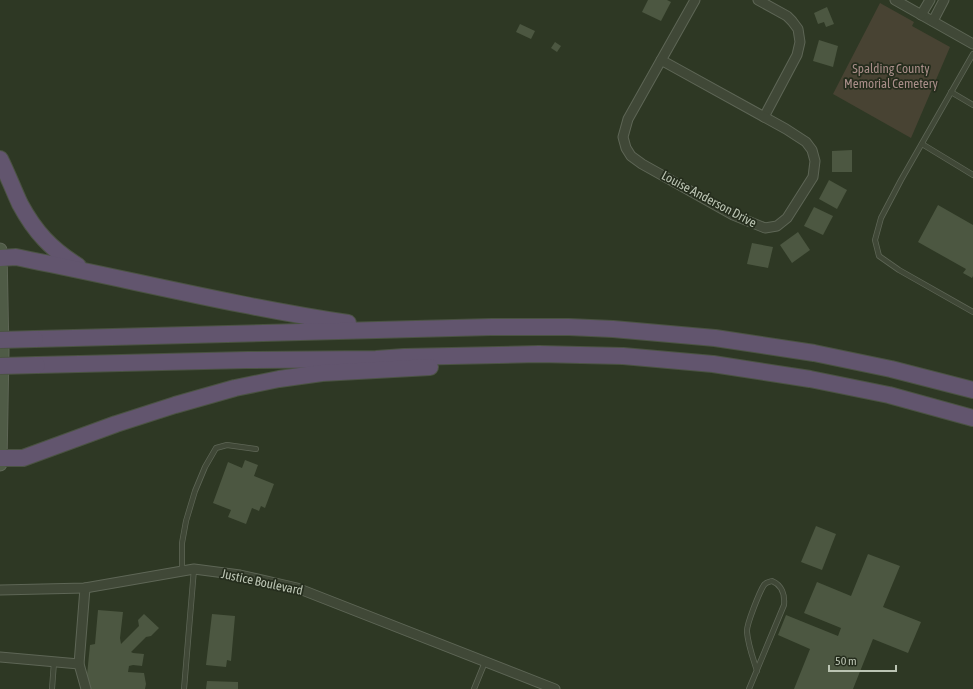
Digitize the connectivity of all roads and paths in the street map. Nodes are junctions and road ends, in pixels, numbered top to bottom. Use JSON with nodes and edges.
{"nodes":[{"id":1,"x":695,"y":0,"type":"edge"},
{"id":2,"x":758,"y":0,"type":"edge"},
{"id":3,"x":895,"y":0,"type":"edge"},
{"id":4,"x":930,"y":0,"type":"edge"},
{"id":5,"x":944,"y":0,"type":"edge"},
{"id":6,"x":921,"y":15,"type":"junction"},
{"id":7,"x":933,"y":21,"type":"junction"},
{"id":8,"x":973,"y":44,"type":"edge"},
{"id":9,"x":973,"y":54,"type":"edge"},
{"id":10,"x":661,"y":60,"type":"junction"},
{"id":11,"x":951,"y":92,"type":"junction"},
{"id":12,"x":973,"y":105,"type":"edge"},
{"id":13,"x":764,"y":117,"type":"junction"},
{"id":14,"x":922,"y":144,"type":"junction"},
{"id":15,"x":0,"y":158,"type":"edge"},
{"id":16,"x":973,"y":175,"type":"edge"},
{"id":17,"x":0,"y":255,"type":"edge"},
{"id":18,"x":86,"y":271,"type":"junction"},
{"id":19,"x":973,"y":312,"type":"edge"},
{"id":20,"x":386,"y":329,"type":"junction"},
{"id":21,"x":0,"y":340,"type":"edge"},
{"id":22,"x":539,"y":354,"type":"junction"},
{"id":23,"x":0,"y":366,"type":"edge"},
{"id":24,"x":973,"y":390,"type":"edge"},
{"id":25,"x":973,"y":418,"type":"edge"},
{"id":26,"x":256,"y":449,"type":"dead end"},
{"id":27,"x":0,"y":458,"type":"edge"},
{"id":28,"x":0,"y":464,"type":"edge"},
{"id":29,"x":194,"y":570,"type":"junction"},
{"id":30,"x":182,"y":571,"type":"junction"},
{"id":31,"x":85,"y":588,"type":"junction"},
{"id":32,"x":0,"y":590,"type":"edge"},
{"id":33,"x":0,"y":657,"type":"edge"},
{"id":34,"x":54,"y":662,"type":"junction"},
{"id":35,"x":485,"y":662,"type":"junction"},
{"id":36,"x":79,"y":664,"type":"junction"},
{"id":37,"x":757,"y":671,"type":"junction"},
{"id":38,"x":52,"y":689,"type":"edge"},
{"id":39,"x":86,"y":689,"type":"edge"},
{"id":40,"x":184,"y":689,"type":"edge"},
{"id":41,"x":474,"y":689,"type":"edge"},
{"id":42,"x":555,"y":689,"type":"edge"},
{"id":43,"x":749,"y":689,"type":"edge"}],
"edges":[{"from":1,"to":10,"type":"street","name":"Louise Anderson Drive"},
{"from":2,"to":13,"type":"street"},
{"from":3,"to":6,"type":"street"},
{"from":4,"to":6,"type":"street"},
{"from":5,"to":7,"type":"street"},
{"from":6,"to":7,"type":"street"},
{"from":7,"to":8,"type":"street"},
{"from":9,"to":11,"type":"lane"},
{"from":10,"to":13,"type":"street","name":"Louise Anderson Drive"},
{"from":10,"to":13,"type":"street","name":"Louise Anderson Drive"},
{"from":11,"to":12,"type":"lane"},
{"from":11,"to":14,"type":"lane"},
{"from":14,"to":16,"type":"lane"},
{"from":14,"to":19,"type":"lane"},
{"from":15,"to":18,"type":"highway"},
{"from":17,"to":18,"type":"highway"},
{"from":17,"to":27,"type":"main road"},
{"from":18,"to":20,"type":"highway"},
{"from":20,"to":21,"type":"highway","bridge":true},
{"from":20,"to":24,"type":"highway"},
{"from":22,"to":23,"type":"highway","bridge":true},
{"from":22,"to":25,"type":"highway"},
{"from":22,"to":27,"type":"highway"},
{"from":26,"to":30,"type":"lane"},
{"from":27,"to":28,"type":"main road"},
{"from":29,"to":30,"type":"street","name":"Justice Boulevard"},
{"from":29,"to":35,"type":"street","name":"Justice Boulevard"},
{"from":29,"to":40,"type":"lane"},
{"from":30,"to":31,"type":"street","name":"Justice Boulevard"},
{"from":31,"to":32,"type":"street","name":"Justice Boulevard"},
{"from":31,"to":36,"type":"street"},
{"from":33,"to":34,"type":"street"},
{"from":34,"to":36,"type":"street"},
{"from":34,"to":38,"type":"lane"},
{"from":35,"to":41,"type":"lane"},
{"from":35,"to":42,"type":"street","name":"Justice Boulevard"},
{"from":36,"to":39,"type":"street"},
{"from":37,"to":37,"type":"lane"},
{"from":37,"to":43,"type":"lane"}]}
